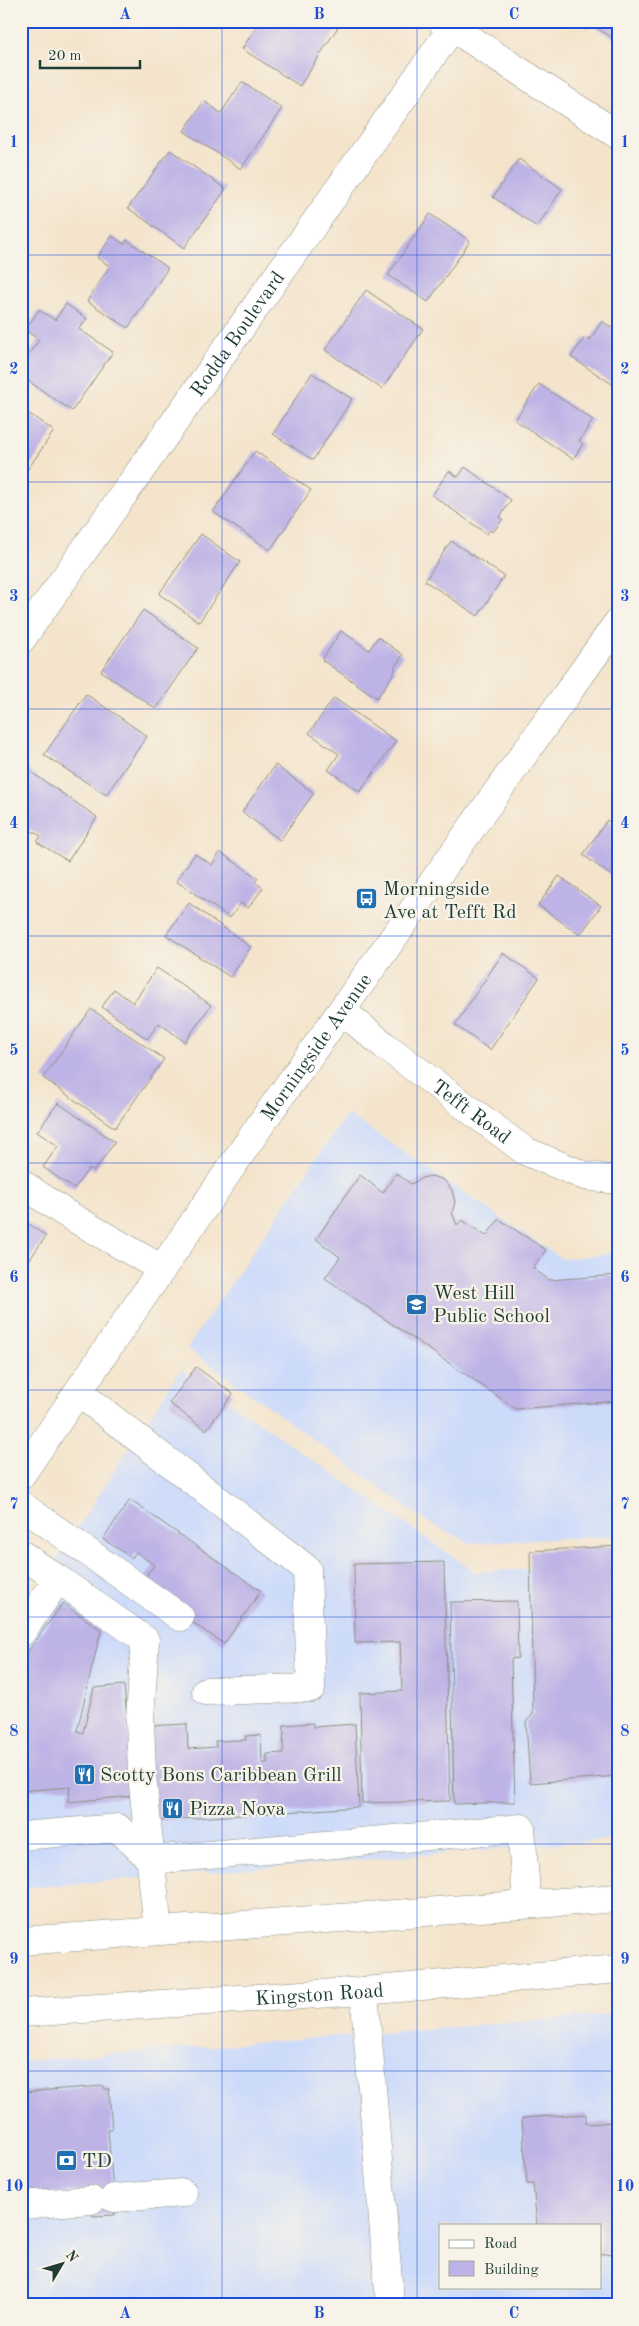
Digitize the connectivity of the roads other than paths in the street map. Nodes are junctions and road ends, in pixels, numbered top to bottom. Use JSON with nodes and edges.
{"nodes":[{"id":1,"x":447,"y":24,"type":"edge"},
{"id":2,"x":618,"y":135,"type":"edge"},
{"id":3,"x":618,"y":622,"type":"edge"},
{"id":4,"x":21,"y":640,"type":"edge"},
{"id":5,"x":342,"y":1011,"type":"junction"},
{"id":6,"x":618,"y":1180,"type":"edge"},
{"id":7,"x":21,"y":1182,"type":"edge"},
{"id":8,"x":162,"y":1269,"type":"junction"},
{"id":9,"x":78,"y":1392,"type":"junction"},
{"id":10,"x":21,"y":1475,"type":"edge"},
{"id":11,"x":21,"y":1505,"type":"edge"},
{"id":12,"x":21,"y":1554,"type":"edge"},
{"id":13,"x":58,"y":1579,"type":"junction"},
{"id":14,"x":180,"y":1617,"type":"dead end"},
{"id":15,"x":21,"y":1633,"type":"edge"},
{"id":16,"x":206,"y":1691,"type":"dead end"},
{"id":17,"x":21,"y":1836,"type":"edge"},
{"id":18,"x":151,"y":1860,"type":"junction"},
{"id":19,"x":618,"y":1898,"type":"edge"},
{"id":20,"x":527,"y":1904,"type":"junction"},
{"id":21,"x":158,"y":1931,"type":"junction"},
{"id":22,"x":21,"y":1942,"type":"edge"},
{"id":23,"x":618,"y":1969,"type":"edge"},
{"id":24,"x":364,"y":1991,"type":"junction"},
{"id":25,"x":21,"y":2013,"type":"edge"},
{"id":26,"x":184,"y":2193,"type":"dead end"},
{"id":27,"x":21,"y":2206,"type":"edge"},
{"id":28,"x":390,"y":2305,"type":"edge"}],
"edges":[{"from":1,"to":2,"type":"main road"},
{"from":1,"to":4,"type":"main road","name":"Rodda Boulevard"},
{"from":3,"to":5,"type":"main road","name":"Morningside Avenue"},
{"from":5,"to":6,"type":"main road","name":"Tefft Road"},
{"from":5,"to":8,"type":"main road","name":"Morningside Avenue"},
{"from":7,"to":8,"type":"main road"},
{"from":8,"to":9,"type":"main road","name":"Morningside Avenue"},
{"from":9,"to":10,"type":"main road","name":"Morningside Avenue"},
{"from":9,"to":16,"type":"main road"},
{"from":11,"to":14,"type":"main road"},
{"from":12,"to":13,"type":"main road"},
{"from":13,"to":15,"type":"main road"},
{"from":13,"to":18,"type":"main road"},
{"from":17,"to":18,"type":"main road"},
{"from":18,"to":20,"type":"main road"},
{"from":18,"to":21,"type":"main road"},
{"from":19,"to":20,"type":"main road"},
{"from":20,"to":21,"type":"main road"},
{"from":21,"to":22,"type":"main road"},
{"from":23,"to":24,"type":"main road","name":"Kingston Road"},
{"from":24,"to":25,"type":"main road","name":"Kingston Road"},
{"from":24,"to":28,"type":"main road"},
{"from":26,"to":27,"type":"main road"}]}
